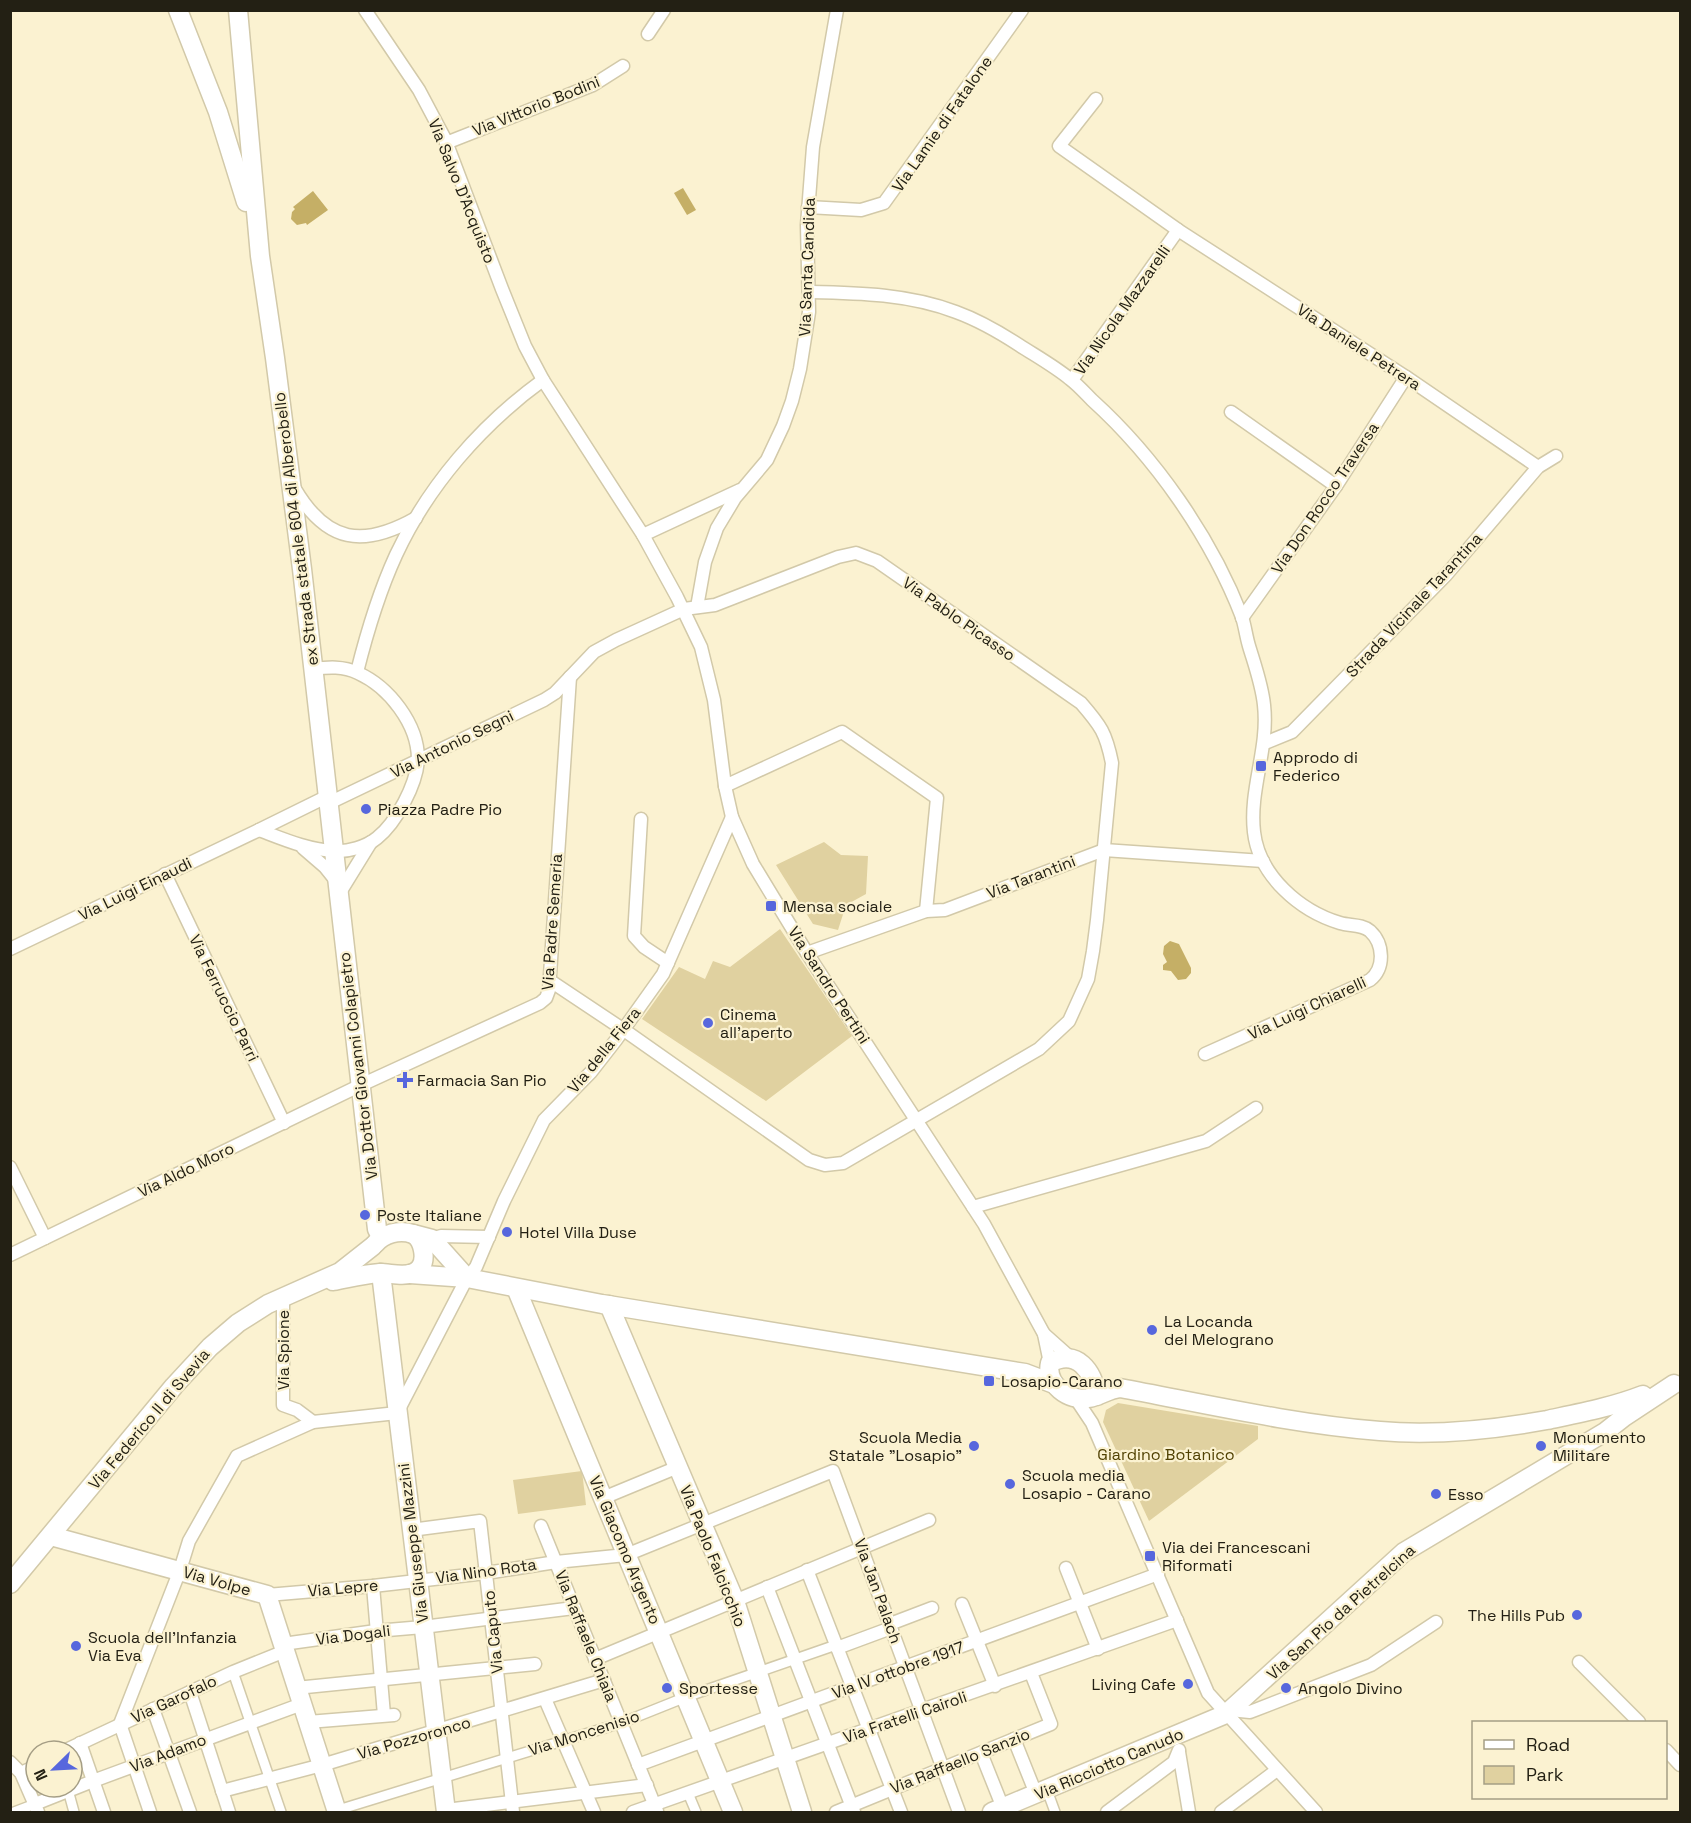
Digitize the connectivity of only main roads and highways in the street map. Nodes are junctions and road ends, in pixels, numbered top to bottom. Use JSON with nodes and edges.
{"nodes":[{"id":1,"x":178,"y":10,"type":"edge"},
{"id":2,"x":238,"y":10,"type":"edge"},
{"id":3,"x":260,"y":256,"type":"junction"},
{"id":4,"x":334,"y":851,"type":"joint"},
{"id":5,"x":413,"y":1234,"type":"junction"},
{"id":6,"x":377,"y":1242,"type":"junction"},
{"id":7,"x":381,"y":1273,"type":"junction"},
{"id":8,"x":410,"y":1274,"type":"junction"},
{"id":9,"x":467,"y":1278,"type":"junction"},
{"id":10,"x":314,"y":1284,"type":"junction"},
{"id":11,"x":516,"y":1288,"type":"junction"},
{"id":12,"x":609,"y":1305,"type":"junction"},
{"id":13,"x":1051,"y":1372,"type":"junction"},
{"id":14,"x":1677,"y":1381,"type":"edge"},
{"id":15,"x":1106,"y":1392,"type":"junction"},
{"id":16,"x":51,"y":1536,"type":"junction"},
{"id":17,"x":10,"y":1584,"type":"edge"},
{"id":18,"x":1228,"y":1712,"type":"joint"},
{"id":19,"x":1008,"y":1809,"type":"edge"},
{"id":20,"x":446,"y":1811,"type":"edge"},
{"id":21,"x":334,"y":1812,"type":"edge"},
{"id":22,"x":733,"y":1812,"type":"edge"},
{"id":23,"x":802,"y":1812,"type":"edge"}],
"edges":[{"from":1,"to":3,"type":"main road","name":"ex Strada statale 604 di Alberobello"},
{"from":2,"to":3,"type":"main road","name":"ex Strada statale 604 di Alberobello"},
{"from":3,"to":4,"type":"main road","name":"ex Strada statale 604 di Alberobello"},
{"from":4,"to":6,"type":"main road","name":"Via Dottor Giovanni Colapietro"},
{"from":5,"to":6,"type":"main road"},
{"from":5,"to":8,"type":"main road"},
{"from":5,"to":9,"type":"main road"},
{"from":6,"to":7,"type":"main road"},
{"from":6,"to":10,"type":"main road","name":"Via Federico II di Svevia"},
{"from":7,"to":8,"type":"main road"},
{"from":7,"to":10,"type":"main road","name":"Via Federico II di Svevia"},
{"from":7,"to":20,"type":"main road","name":"Via Giuseppe Mazzini"},
{"from":8,"to":9,"type":"main road"},
{"from":9,"to":11,"type":"main road"},
{"from":10,"to":16,"type":"main road","name":"Via Federico II di Svevia"},
{"from":11,"to":12,"type":"main road"},
{"from":11,"to":22,"type":"main road","name":"Via Giacomo Argento"},
{"from":12,"to":13,"type":"main road"},
{"from":12,"to":23,"type":"main road","name":"Via Paolo Falcicchio"},
{"from":13,"to":15,"type":"main road"},
{"from":13,"to":15,"type":"main road"},
{"from":14,"to":15,"type":"main road"},
{"from":14,"to":18,"type":"main road","name":"Via San Pio da Pietrelcina"},
{"from":16,"to":17,"type":"main road","name":"Via Federico II di Svevia"},
{"from":16,"to":21,"type":"main road","name":"Via Volpe"},
{"from":18,"to":19,"type":"main road","name":"Via Ricciotto Canudo"}]}
